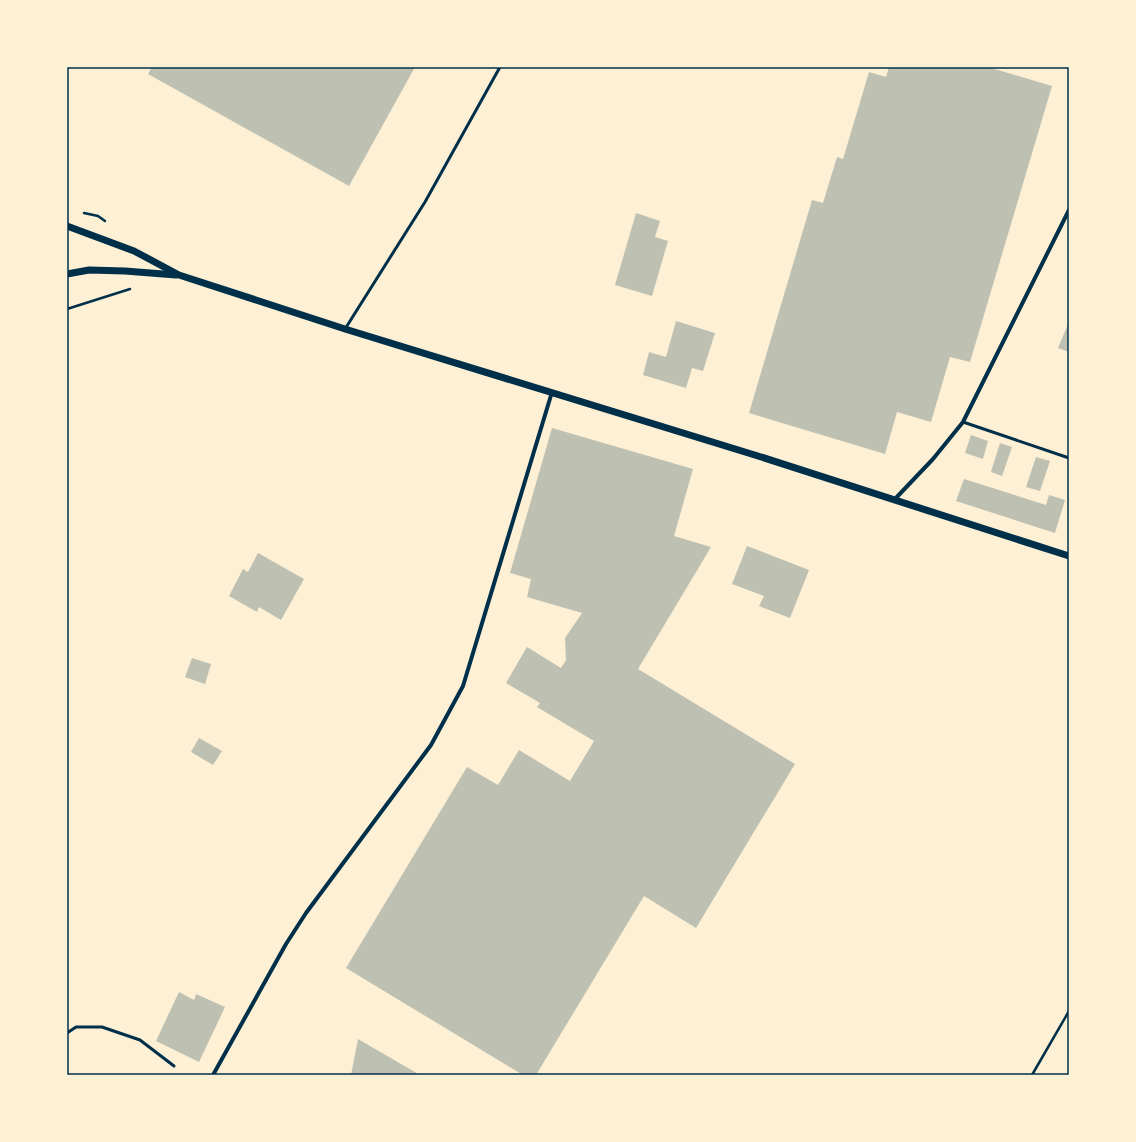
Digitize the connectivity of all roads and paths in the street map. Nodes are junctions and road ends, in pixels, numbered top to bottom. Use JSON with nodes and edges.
{"nodes":[{"id":1,"x":500,"y":67,"type":"edge"},
{"id":2,"x":1069,"y":210,"type":"edge"},
{"id":3,"x":67,"y":226,"type":"edge"},
{"id":4,"x":67,"y":274,"type":"edge"},
{"id":5,"x":179,"y":275,"type":"junction"},
{"id":6,"x":85,"y":302,"type":"dead end"},
{"id":7,"x":67,"y":309,"type":"edge"},
{"id":8,"x":345,"y":328,"type":"junction"},
{"id":9,"x":552,"y":392,"type":"junction"},
{"id":10,"x":963,"y":422,"type":"junction"},
{"id":11,"x":1069,"y":458,"type":"edge"},
{"id":12,"x":893,"y":500,"type":"junction"},
{"id":13,"x":1069,"y":556,"type":"edge"},
{"id":14,"x":1069,"y":1011,"type":"edge"},
{"id":15,"x":67,"y":1033,"type":"edge"},
{"id":16,"x":174,"y":1066,"type":"dead end"},
{"id":17,"x":213,"y":1075,"type":"edge"},
{"id":18,"x":1032,"y":1075,"type":"edge"}],
"edges":[{"from":1,"to":8,"type":"lane"},
{"from":2,"to":10,"type":"street"},
{"from":3,"to":5,"type":"street"},
{"from":4,"to":5,"type":"street"},
{"from":5,"to":8,"type":"street"},
{"from":6,"to":7,"type":"path"},
{"from":8,"to":9,"type":"street"},
{"from":9,"to":12,"type":"street"},
{"from":9,"to":17,"type":"street"},
{"from":10,"to":11,"type":"lane"},
{"from":10,"to":12,"type":"street"},
{"from":12,"to":13,"type":"street"},
{"from":14,"to":18,"type":"path"},
{"from":15,"to":16,"type":"lane"}]}
